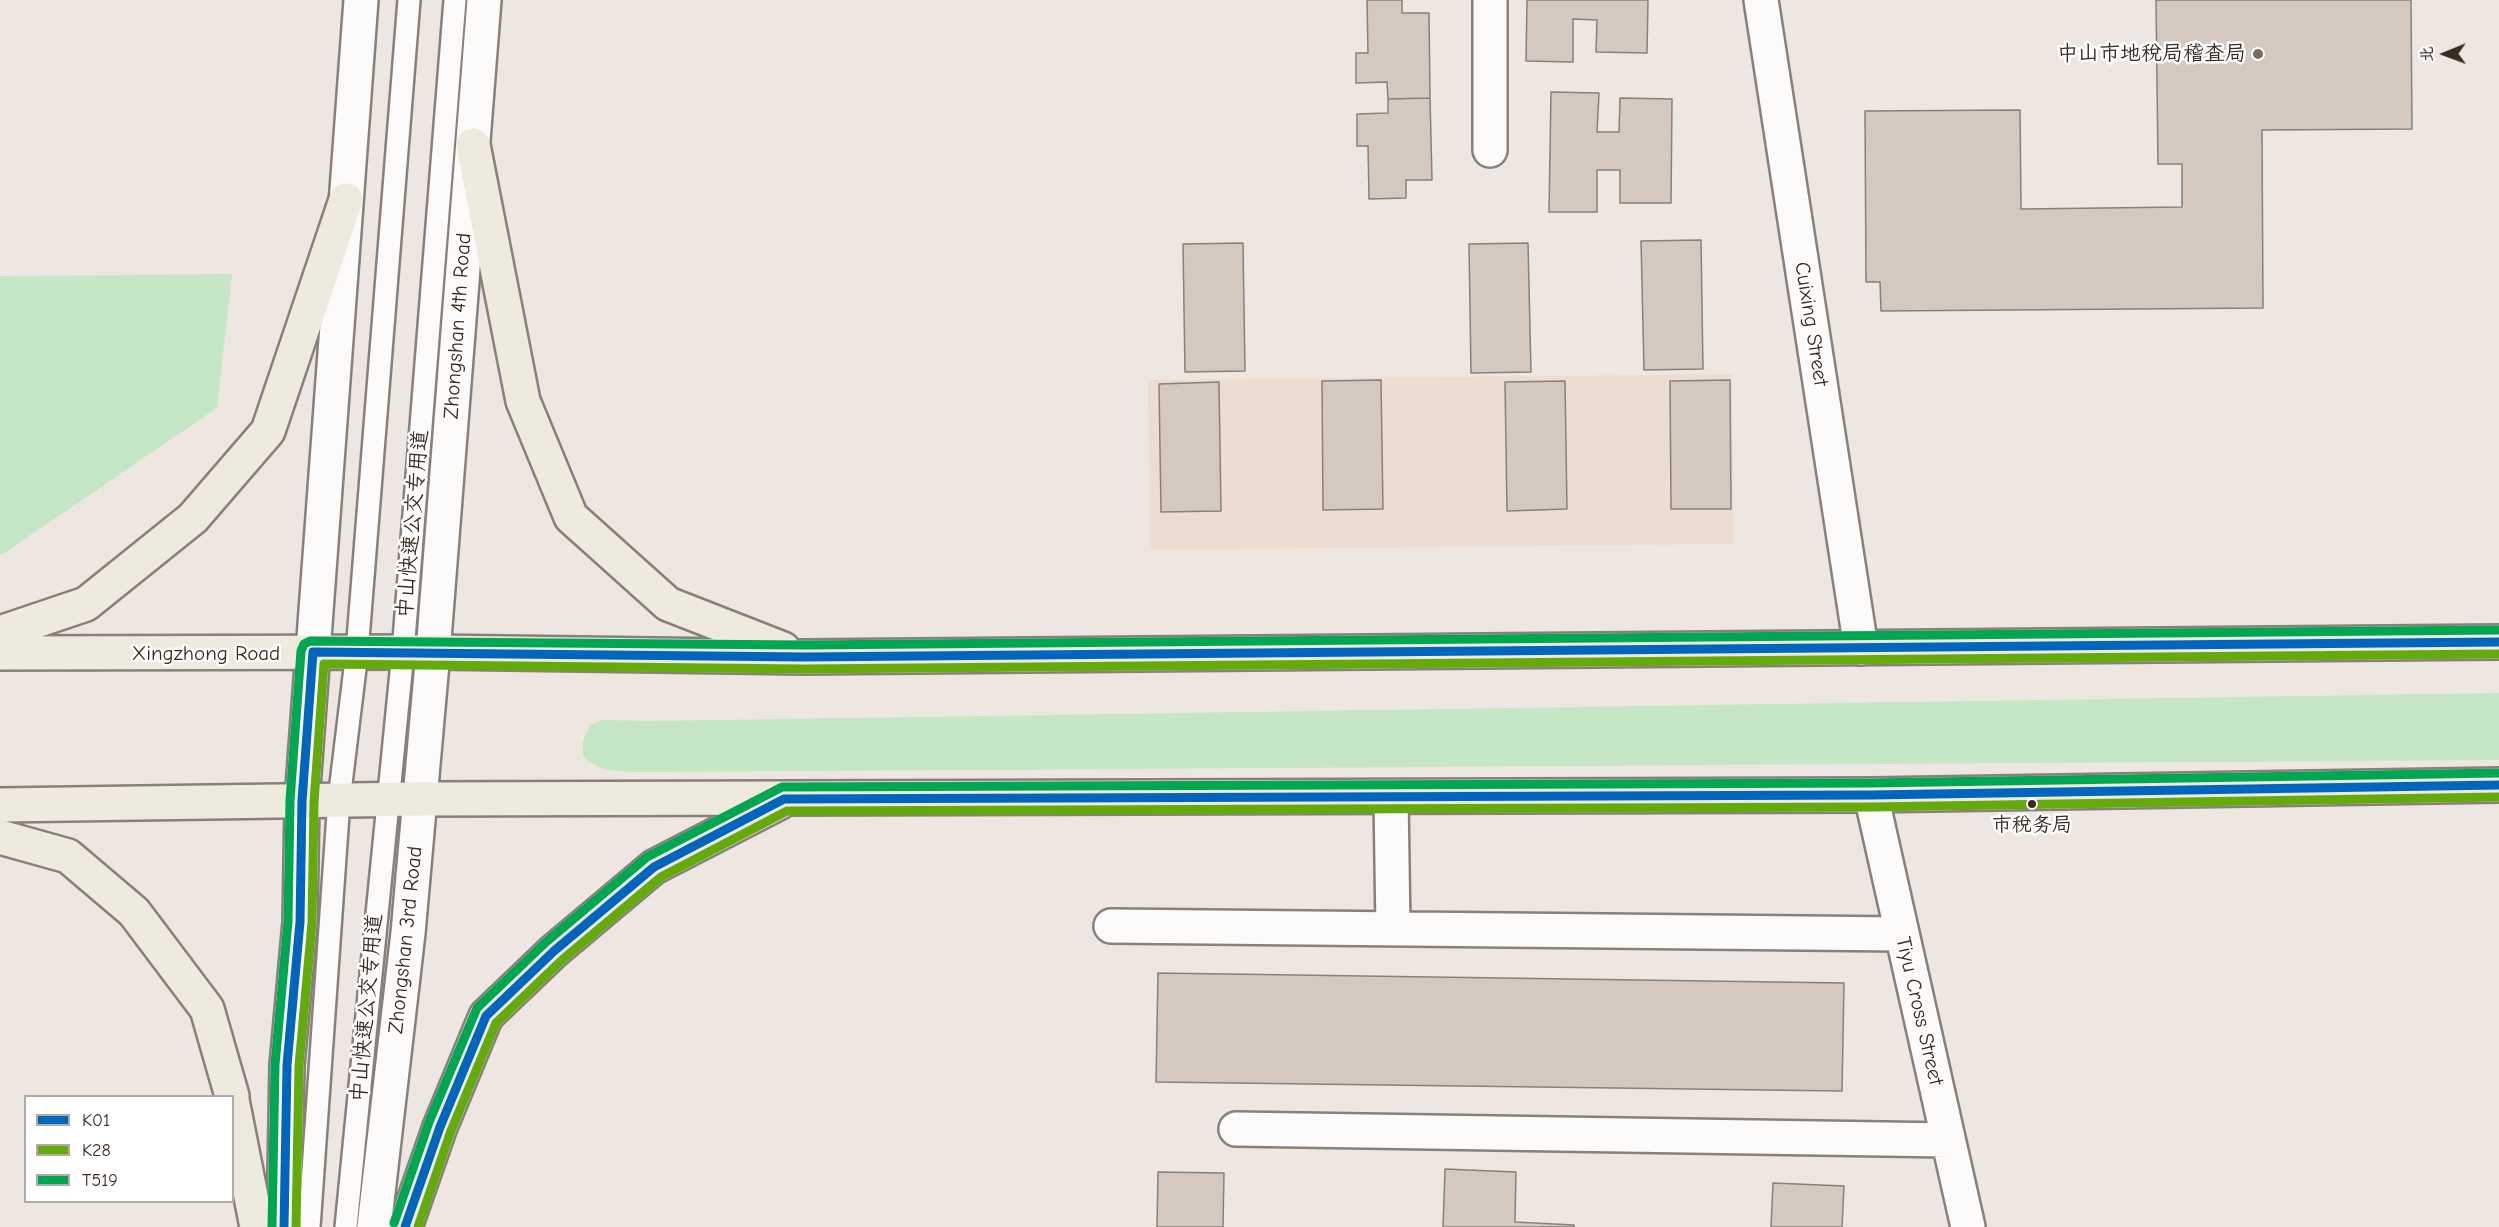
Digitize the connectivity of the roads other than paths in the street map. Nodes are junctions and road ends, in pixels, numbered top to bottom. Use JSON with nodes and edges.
{"nodes":[{"id":1,"x":361,"y":0,"type":"edge"},
{"id":2,"x":409,"y":0,"type":"edge"},
{"id":3,"x":455,"y":0,"type":"edge"},
{"id":4,"x":484,"y":0,"type":"edge"},
{"id":5,"x":1490,"y":0,"type":"edge"},
{"id":6,"x":1761,"y":0,"type":"edge"},
{"id":7,"x":472,"y":145,"type":"junction"},
{"id":8,"x":1490,"y":150,"type":"dead end"},
{"id":9,"x":346,"y":200,"type":"junction"},
{"id":10,"x":0,"y":633,"type":"edge"},
{"id":11,"x":2499,"y":642,"type":"edge"},
{"id":12,"x":1861,"y":648,"type":"junction"},
{"id":13,"x":313,"y":652,"type":"junction"},
{"id":14,"x":357,"y":652,"type":"junction"},
{"id":15,"x":418,"y":652,"type":"junction"},
{"id":16,"x":0,"y":653,"type":"edge"},
{"id":17,"x":804,"y":657,"type":"junction"},
{"id":18,"x":2499,"y":785,"type":"edge"},
{"id":19,"x":1871,"y":795,"type":"junction"},
{"id":20,"x":1391,"y":797,"type":"junction"},
{"id":21,"x":387,"y":799,"type":"junction"},
{"id":22,"x":419,"y":799,"type":"junction"},
{"id":23,"x":339,"y":800,"type":"junction"},
{"id":24,"x":784,"y":800,"type":"junction"},
{"id":25,"x":302,"y":801,"type":"junction"},
{"id":26,"x":0,"y":805,"type":"edge"},
{"id":27,"x":0,"y":837,"type":"edge"},
{"id":28,"x":1111,"y":926,"type":"dead end"},
{"id":29,"x":1393,"y":929,"type":"junction"},
{"id":30,"x":1902,"y":933,"type":"junction"},
{"id":31,"x":231,"y":1095,"type":"edge"},
{"id":32,"x":234,"y":1108,"type":"edge"},
{"id":33,"x":1236,"y":1129,"type":"dead end"},
{"id":34,"x":1948,"y":1140,"type":"junction"},
{"id":35,"x":257,"y":1227,"type":"edge"},
{"id":36,"x":284,"y":1227,"type":"edge"},
{"id":37,"x":309,"y":1227,"type":"edge"},
{"id":38,"x":346,"y":1227,"type":"edge"},
{"id":39,"x":374,"y":1227,"type":"edge"},
{"id":40,"x":405,"y":1227,"type":"edge"},
{"id":41,"x":1968,"y":1227,"type":"edge"}],
"edges":[{"from":1,"to":9,"type":"street"},
{"from":2,"to":14,"type":"lane","name":"中山快速公交专用道"},
{"from":3,"to":15,"type":"lane","name":"中山快速公交专用道"},
{"from":4,"to":7,"type":"street","name":"Zhongshan 4th Road"},
{"from":5,"to":8,"type":"street"},
{"from":6,"to":12,"type":"street","name":"Cuixing Street"},
{"from":7,"to":15,"type":"street","name":"Zhongshan 4th Road"},
{"from":7,"to":17,"type":"main road"},
{"from":9,"to":10,"type":"main road"},
{"from":9,"to":13,"type":"street"},
{"from":11,"to":12,"type":"main road","name":"Xingzhong Road"},
{"from":12,"to":17,"type":"main road","name":"Xingzhong Road"},
{"from":13,"to":14,"type":"main road","name":"Xingzhong Road"},
{"from":13,"to":16,"type":"main road","name":"Xingzhong Road"},
{"from":13,"to":25,"type":"street"},
{"from":14,"to":15,"type":"main road","name":"Xingzhong Road"},
{"from":14,"to":23,"type":"lane","name":"中山快速公交专用道"},
{"from":15,"to":17,"type":"main road","name":"Xingzhong Road"},
{"from":15,"to":21,"type":"lane","name":"中山快速公交专用道"},
{"from":15,"to":22,"type":"street","name":"Zhongshan 3rd Road"},
{"from":18,"to":19,"type":"main road"},
{"from":19,"to":20,"type":"main road"},
{"from":19,"to":30,"type":"street","name":"Tiyu Cross Street"},
{"from":20,"to":24,"type":"main road"},
{"from":20,"to":29,"type":"street"},
{"from":21,"to":22,"type":"main road"},
{"from":21,"to":23,"type":"main road"},
{"from":21,"to":38,"type":"lane","name":"中山快速公交专用道"},
{"from":22,"to":24,"type":"main road"},
{"from":22,"to":39,"type":"street","name":"Zhongshan 3rd Road"},
{"from":23,"to":25,"type":"main road"},
{"from":23,"to":37,"type":"lane","name":"中山快速公交专用道"},
{"from":24,"to":40,"type":"main road"},
{"from":25,"to":26,"type":"main road"},
{"from":25,"to":36,"type":"street"},
{"from":27,"to":31,"type":"main road"},
{"from":28,"to":29,"type":"street"},
{"from":29,"to":30,"type":"street"},
{"from":30,"to":34,"type":"street","name":"Tiyu Cross Street"},
{"from":32,"to":35,"type":"main road"},
{"from":33,"to":34,"type":"street"},
{"from":34,"to":41,"type":"street","name":"Tiyu Cross Street"}]}
